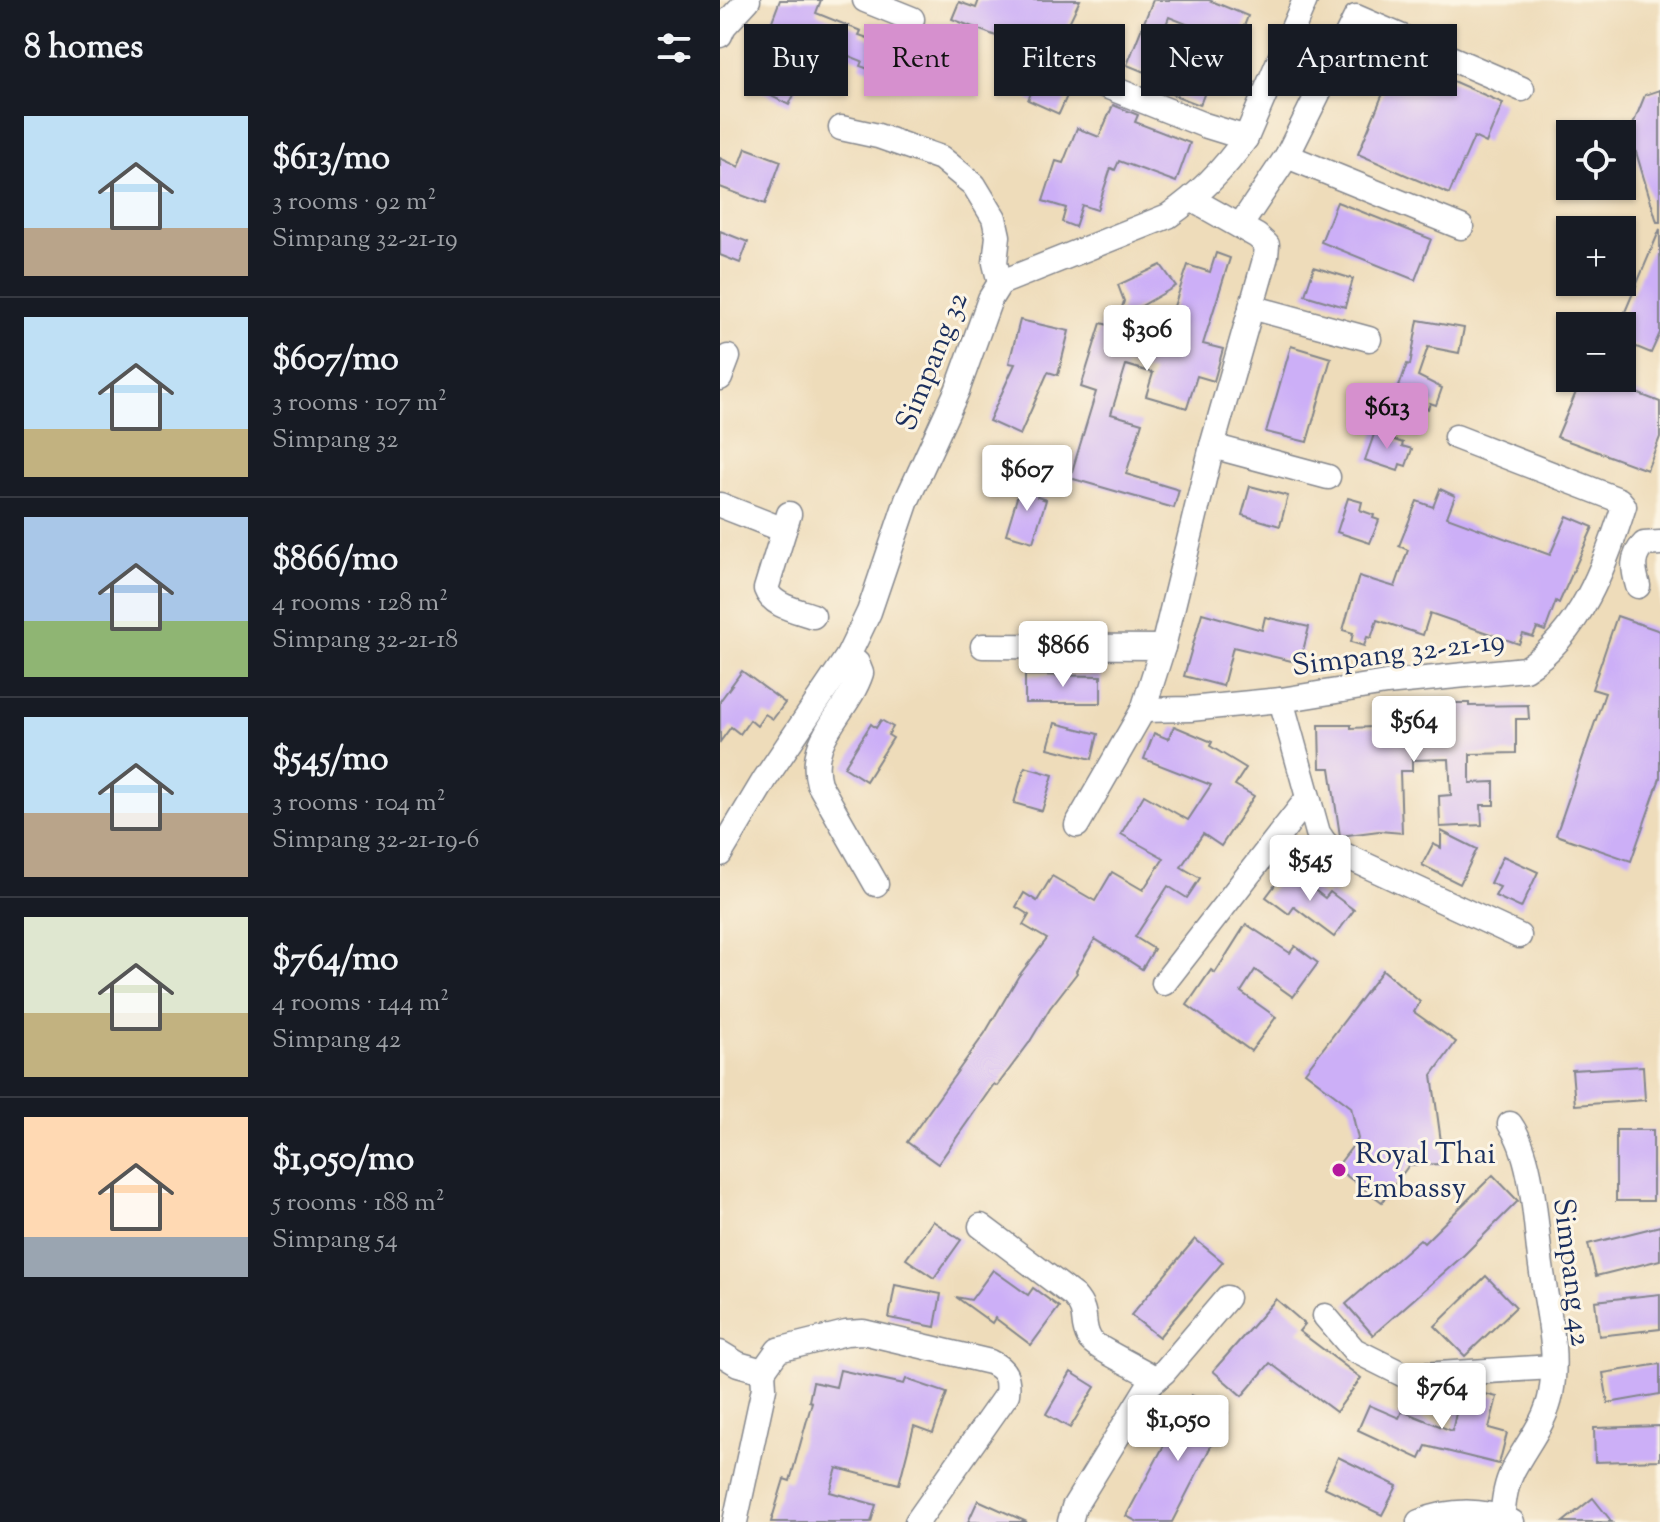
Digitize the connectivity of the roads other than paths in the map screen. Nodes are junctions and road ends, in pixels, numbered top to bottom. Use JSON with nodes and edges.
{"nodes":[{"id":1,"x":748,"y":0,"type":"edge"},
{"id":2,"x":865,"y":0,"type":"edge"},
{"id":3,"x":1305,"y":0,"type":"edge"},
{"id":4,"x":912,"y":19,"type":"dead end"},
{"id":5,"x":721,"y":28,"type":"edge"},
{"id":6,"x":1522,"y":89,"type":"dead end"},
{"id":7,"x":1125,"y":94,"type":"edge"},
{"id":8,"x":841,"y":128,"type":"dead end"},
{"id":9,"x":1246,"y":138,"type":"junction"},
{"id":10,"x":1287,"y":156,"type":"junction"},
{"id":11,"x":1193,"y":200,"type":"junction"},
{"id":12,"x":1240,"y":226,"type":"junction"},
{"id":13,"x":1461,"y":227,"type":"dead end"},
{"id":14,"x":1000,"y":283,"type":"junction"},
{"id":15,"x":1251,"y":307,"type":"junction"},
{"id":16,"x":1369,"y":339,"type":"dead end"},
{"id":17,"x":1456,"y":437,"type":"dead end"},
{"id":18,"x":1212,"y":446,"type":"junction"},
{"id":19,"x":1328,"y":477,"type":"dead end"},
{"id":20,"x":720,"y":505,"type":"edge"},
{"id":21,"x":1660,"y":543,"type":"edge"},
{"id":22,"x":1638,"y":586,"type":"dead end"},
{"id":23,"x":813,"y":616,"type":"dead end"},
{"id":24,"x":983,"y":646,"type":"dead end"},
{"id":25,"x":1163,"y":647,"type":"junction"},
{"id":26,"x":848,"y":656,"type":"junction"},
{"id":27,"x":1281,"y":700,"type":"junction"},
{"id":28,"x":1143,"y":710,"type":"junction"},
{"id":29,"x":1308,"y":798,"type":"junction"},
{"id":30,"x":1077,"y":825,"type":"dead end"},
{"id":31,"x":720,"y":854,"type":"edge"},
{"id":32,"x":876,"y":884,"type":"dead end"},
{"id":33,"x":1519,"y":936,"type":"dead end"},
{"id":34,"x":1164,"y":983,"type":"dead end"},
{"id":35,"x":1510,"y":1124,"type":"dead end"},
{"id":36,"x":981,"y":1226,"type":"dead end"},
{"id":37,"x":1227,"y":1298,"type":"dead end"},
{"id":38,"x":1325,"y":1316,"type":"dead end"},
{"id":39,"x":720,"y":1353,"type":"edge"},
{"id":40,"x":1553,"y":1367,"type":"junction"},
{"id":41,"x":763,"y":1371,"type":"junction"},
{"id":42,"x":1156,"y":1379,"type":"junction"},
{"id":43,"x":1507,"y":1520,"type":"edge"},
{"id":44,"x":735,"y":1522,"type":"edge"},
{"id":45,"x":917,"y":1522,"type":"edge"},
{"id":46,"x":1070,"y":1522,"type":"edge"},
{"id":47,"x":1419,"y":1522,"type":"edge"}],
"edges":[{"from":1,"to":5,"type":"street"},
{"from":2,"to":4,"type":"street"},
{"from":3,"to":9,"type":"street","name":"Simpang 32"},
{"from":6,"to":10,"type":"street"},
{"from":7,"to":9,"type":"street"},
{"from":8,"to":14,"type":"street"},
{"from":9,"to":11,"type":"street","name":"Simpang 32"},
{"from":10,"to":12,"type":"street"},
{"from":10,"to":13,"type":"street"},
{"from":11,"to":12,"type":"street"},
{"from":11,"to":14,"type":"street","name":"Simpang 32"},
{"from":12,"to":15,"type":"street"},
{"from":14,"to":26,"type":"street","name":"Simpang 32"},
{"from":15,"to":16,"type":"street"},
{"from":15,"to":18,"type":"street"},
{"from":17,"to":27,"type":"street","name":"Simpang 32-21-19"},
{"from":18,"to":19,"type":"street"},
{"from":18,"to":25,"type":"street"},
{"from":20,"to":23,"type":"street"},
{"from":21,"to":22,"type":"street"},
{"from":24,"to":25,"type":"street"},
{"from":25,"to":28,"type":"street"},
{"from":26,"to":31,"type":"street","name":"Simpang 32"},
{"from":26,"to":32,"type":"street"},
{"from":27,"to":28,"type":"street","name":"Simpang 32-21-19"},
{"from":27,"to":29,"type":"street"},
{"from":28,"to":30,"type":"street"},
{"from":29,"to":33,"type":"street"},
{"from":29,"to":34,"type":"street"},
{"from":35,"to":40,"type":"street","name":"Simpang 42"},
{"from":36,"to":42,"type":"street"},
{"from":37,"to":42,"type":"street"},
{"from":38,"to":40,"type":"street"},
{"from":39,"to":41,"type":"street"},
{"from":40,"to":43,"type":"street","name":"Simpang 42"},
{"from":41,"to":44,"type":"street"},
{"from":41,"to":45,"type":"street"},
{"from":42,"to":46,"type":"street"},
{"from":43,"to":47,"type":"street"}]}
